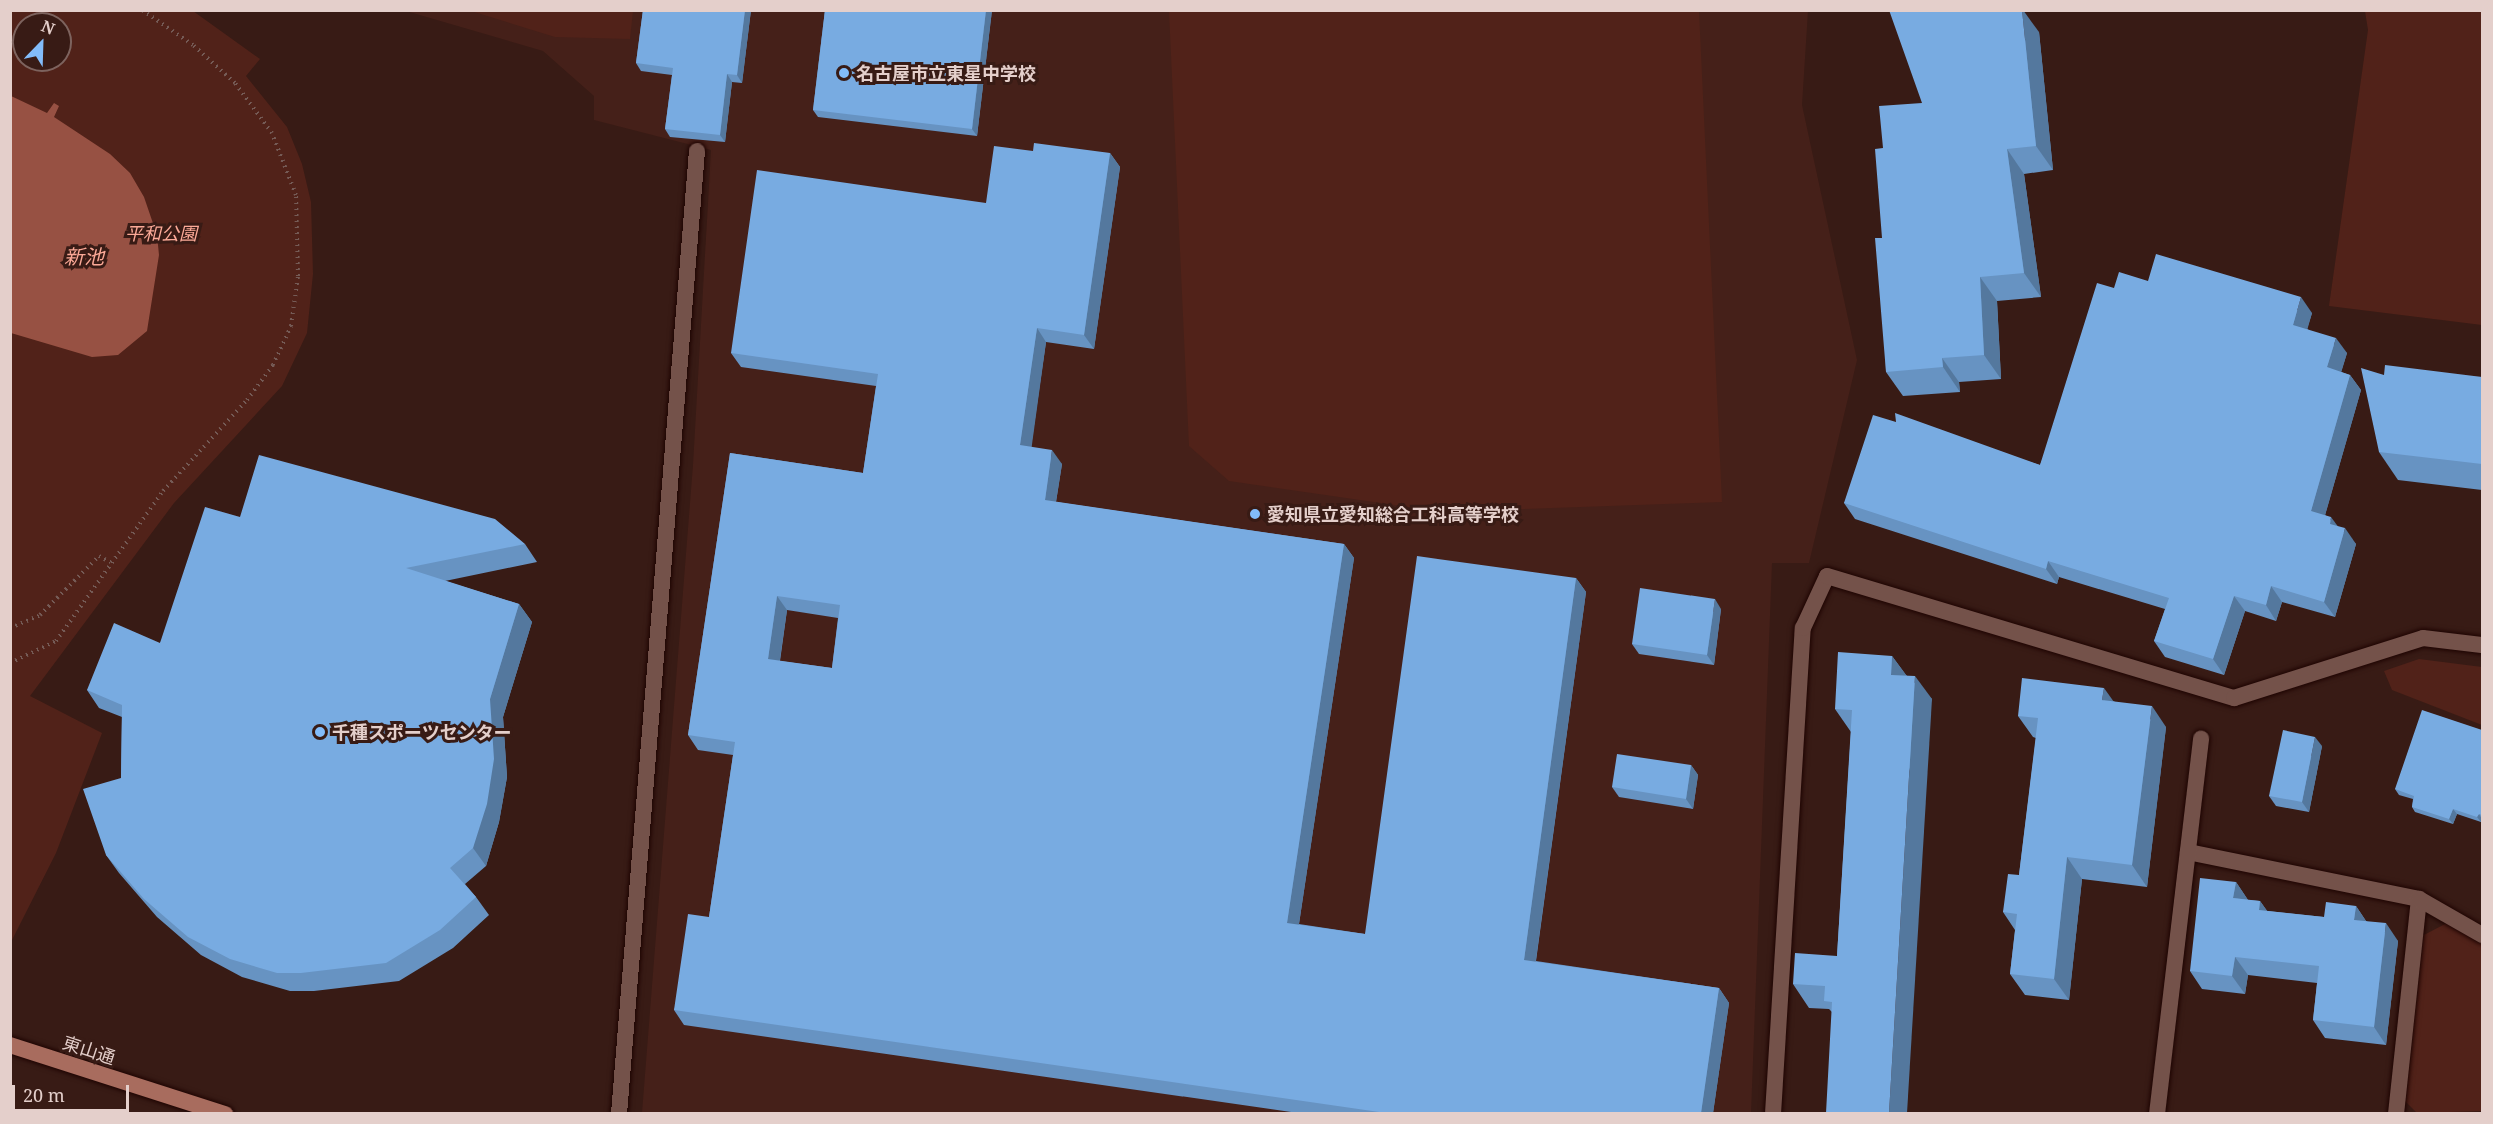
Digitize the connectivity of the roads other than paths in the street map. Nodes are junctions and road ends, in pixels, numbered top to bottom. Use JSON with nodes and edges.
{"nodes":[{"id":1,"x":697,"y":150,"type":"dead end"},
{"id":2,"x":2482,"y":645,"type":"edge"},
{"id":3,"x":2201,"y":739,"type":"dead end"},
{"id":4,"x":2188,"y":852,"type":"junction"},
{"id":5,"x":2418,"y":899,"type":"junction"},
{"id":6,"x":2482,"y":935,"type":"edge"},
{"id":7,"x":10,"y":1044,"type":"edge"},
{"id":8,"x":225,"y":1113,"type":"edge"},
{"id":9,"x":619,"y":1113,"type":"edge"},
{"id":10,"x":1773,"y":1113,"type":"edge"},
{"id":11,"x":2157,"y":1113,"type":"edge"},
{"id":12,"x":2396,"y":1113,"type":"edge"}],
"edges":[{"from":1,"to":9,"type":"street"},
{"from":2,"to":10,"type":"street"},
{"from":3,"to":4,"type":"street"},
{"from":4,"to":5,"type":"street"},
{"from":4,"to":11,"type":"street"},
{"from":5,"to":6,"type":"street"},
{"from":5,"to":12,"type":"street"},
{"from":7,"to":8,"type":"main road","name":"東山通"}]}
